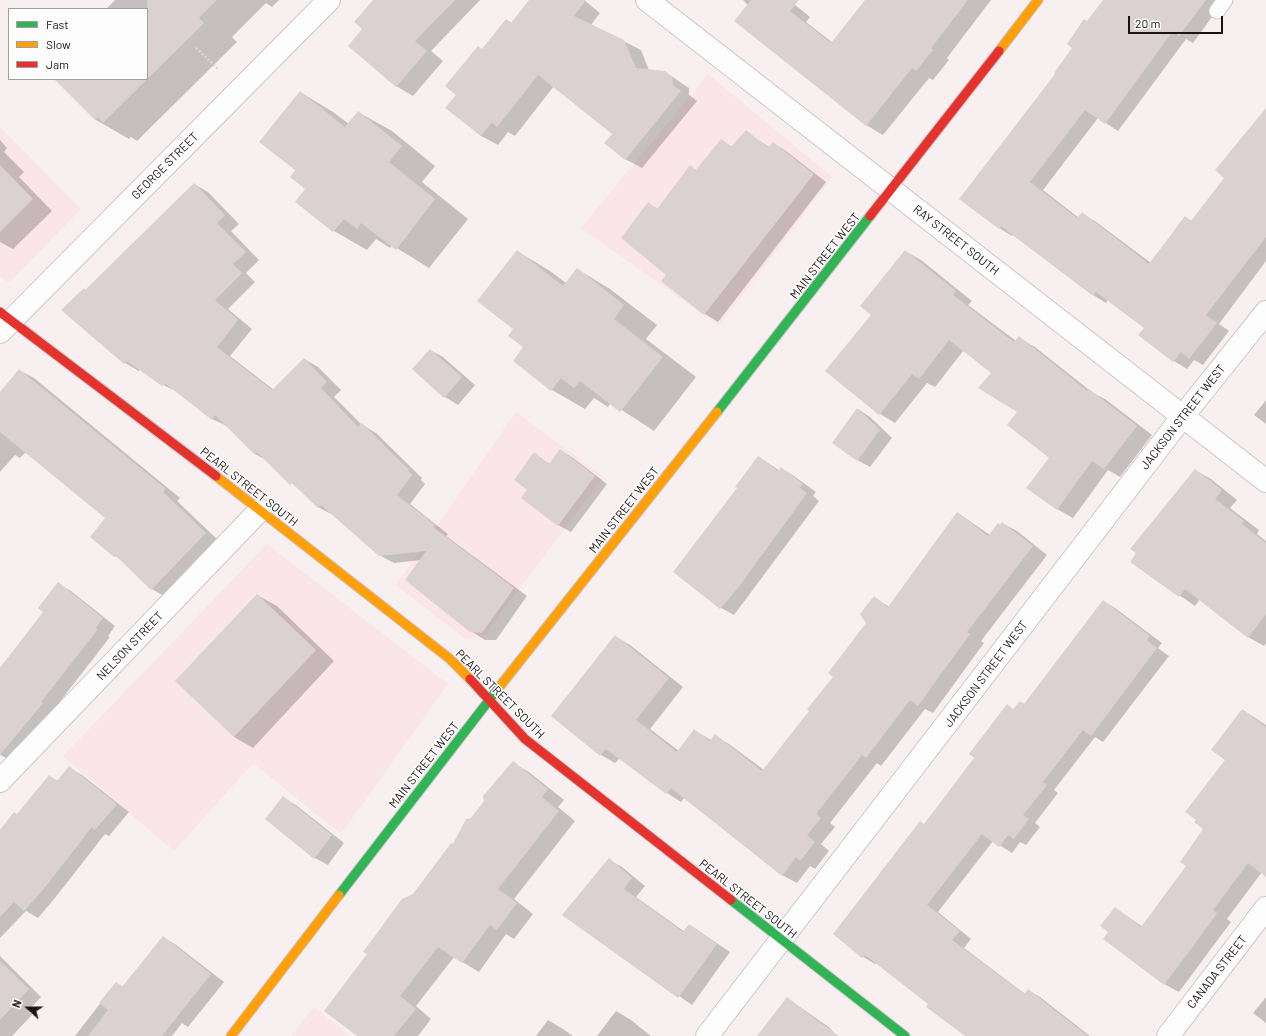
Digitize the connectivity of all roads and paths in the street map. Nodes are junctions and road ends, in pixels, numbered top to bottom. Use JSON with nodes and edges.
{"nodes":[{"id":1,"x":329,"y":0,"type":"edge"},
{"id":2,"x":647,"y":0,"type":"edge"},
{"id":3,"x":1038,"y":0,"type":"edge"},
{"id":4,"x":196,"y":48,"type":"dead end"},
{"id":5,"x":240,"y":90,"type":"junction"},
{"id":6,"x":892,"y":190,"type":"junction"},
{"id":7,"x":1266,"y":312,"type":"edge"},
{"id":8,"x":4,"y":322,"type":"edge"},
{"id":9,"x":1183,"y":416,"type":"junction"},
{"id":10,"x":1266,"y":481,"type":"edge"},
{"id":11,"x":260,"y":510,"type":"junction"},
{"id":12,"x":490,"y":699,"type":"junction"},
{"id":13,"x":0,"y":781,"type":"edge"},
{"id":14,"x":1266,"y":908,"type":"edge"},
{"id":15,"x":782,"y":941,"type":"junction"},
{"id":16,"x":231,"y":1036,"type":"edge"},
{"id":17,"x":707,"y":1036,"type":"edge"},
{"id":18,"x":905,"y":1036,"type":"edge"},
{"id":19,"x":1168,"y":1036,"type":"edge"}],
"edges":[{"from":1,"to":5,"type":"street","name":"GEORGE STREET"},
{"from":2,"to":6,"type":"street","name":"RAY STREET SOUTH"},
{"from":3,"to":6,"type":"main road","name":"MAIN STREET WEST"},
{"from":4,"to":5,"type":"path"},
{"from":5,"to":8,"type":"street","name":"GEORGE STREET"},
{"from":6,"to":9,"type":"street","name":"RAY STREET SOUTH"},
{"from":6,"to":12,"type":"main road","name":"MAIN STREET WEST"},
{"from":7,"to":9,"type":"street","name":"JACKSON STREET WEST"},
{"from":8,"to":11,"type":"main road","name":"PEARL STREET SOUTH"},
{"from":9,"to":10,"type":"street","name":"RAY STREET SOUTH"},
{"from":9,"to":15,"type":"street","name":"JACKSON STREET WEST"},
{"from":11,"to":12,"type":"main road","name":"PEARL STREET SOUTH"},
{"from":11,"to":13,"type":"street","name":"NELSON STREET"},
{"from":12,"to":15,"type":"main road","name":"PEARL STREET SOUTH"},
{"from":12,"to":16,"type":"main road","name":"MAIN STREET WEST"},
{"from":14,"to":19,"type":"street","name":"CANADA STREET"},
{"from":15,"to":17,"type":"street","name":"JACKSON STREET WEST"},
{"from":15,"to":18,"type":"main road","name":"PEARL STREET SOUTH"}]}
